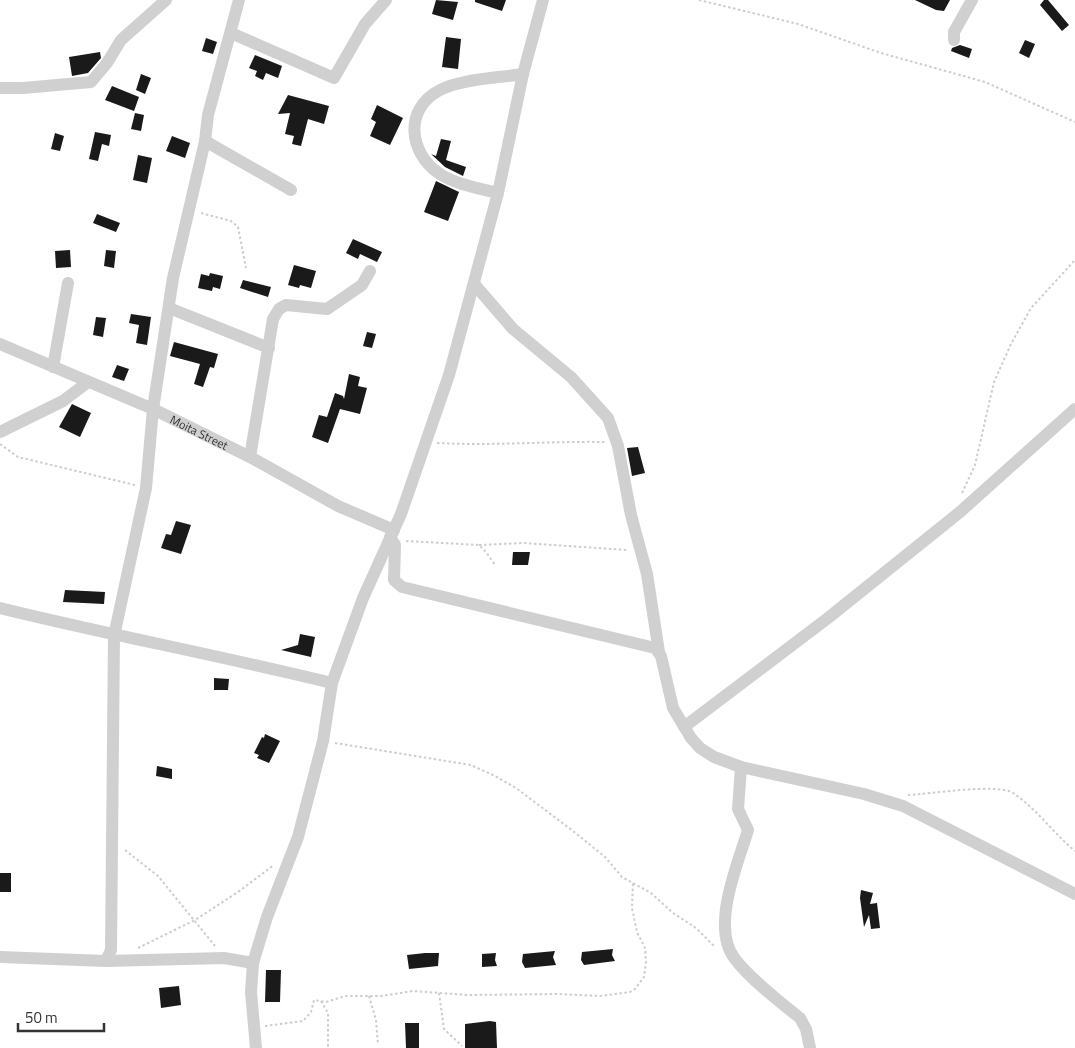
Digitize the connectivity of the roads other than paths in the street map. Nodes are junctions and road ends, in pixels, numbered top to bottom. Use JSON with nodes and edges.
{"nodes":[{"id":1,"x":238,"y":0,"type":"edge"},
{"id":2,"x":386,"y":0,"type":"edge"},
{"id":3,"x":543,"y":0,"type":"edge"},
{"id":4,"x":972,"y":0,"type":"edge"},
{"id":5,"x":161,"y":1,"type":"edge"},
{"id":6,"x":231,"y":33,"type":"junction"},
{"id":7,"x":954,"y":40,"type":"dead end"},
{"id":8,"x":523,"y":74,"type":"junction"},
{"id":9,"x":0,"y":88,"type":"edge"},
{"id":10,"x":205,"y":141,"type":"junction"},
{"id":11,"x":290,"y":190,"type":"dead end"},
{"id":12,"x":498,"y":193,"type":"junction"},
{"id":13,"x":370,"y":271,"type":"dead end"},
{"id":14,"x":68,"y":283,"type":"dead end"},
{"id":15,"x":475,"y":284,"type":"junction"},
{"id":16,"x":169,"y":308,"type":"junction"},
{"id":17,"x":0,"y":344,"type":"edge"},
{"id":18,"x":269,"y":348,"type":"junction"},
{"id":19,"x":53,"y":367,"type":"junction"},
{"id":20,"x":88,"y":382,"type":"junction"},
{"id":21,"x":153,"y":409,"type":"junction"},
{"id":22,"x":1075,"y":410,"type":"edge"},
{"id":23,"x":0,"y":432,"type":"edge"},
{"id":24,"x":250,"y":457,"type":"junction"},
{"id":25,"x":393,"y":536,"type":"junction"},
{"id":26,"x":0,"y":608,"type":"edge"},
{"id":27,"x":114,"y":636,"type":"junction"},
{"id":28,"x":659,"y":652,"type":"junction"},
{"id":29,"x":332,"y":683,"type":"junction"},
{"id":30,"x":684,"y":727,"type":"junction"},
{"id":31,"x":741,"y":767,"type":"junction"},
{"id":32,"x":1075,"y":894,"type":"edge"},
{"id":33,"x":0,"y":957,"type":"edge"},
{"id":34,"x":106,"y":961,"type":"junction"},
{"id":35,"x":253,"y":963,"type":"junction"},
{"id":36,"x":256,"y":1048,"type":"edge"},
{"id":37,"x":810,"y":1048,"type":"edge"}],
"edges":[{"from":1,"to":6,"type":"street"},
{"from":2,"to":6,"type":"street"},
{"from":3,"to":8,"type":"street"},
{"from":4,"to":7,"type":"street"},
{"from":5,"to":9,"type":"street"},
{"from":6,"to":10,"type":"street"},
{"from":8,"to":12,"type":"street"},
{"from":8,"to":12,"type":"street"},
{"from":10,"to":11,"type":"street"},
{"from":10,"to":16,"type":"street"},
{"from":12,"to":15,"type":"street"},
{"from":13,"to":18,"type":"street"},
{"from":14,"to":19,"type":"street"},
{"from":15,"to":25,"type":"street"},
{"from":15,"to":28,"type":"street"},
{"from":16,"to":18,"type":"street"},
{"from":16,"to":21,"type":"street"},
{"from":17,"to":19,"type":"street","name":"Moita Street"},
{"from":18,"to":24,"type":"street"},
{"from":19,"to":20,"type":"street","name":"Moita Street"},
{"from":20,"to":21,"type":"street","name":"Moita Street"},
{"from":20,"to":23,"type":"street"},
{"from":21,"to":24,"type":"street","name":"Moita Street"},
{"from":21,"to":27,"type":"street"},
{"from":22,"to":30,"type":"street"},
{"from":24,"to":25,"type":"street","name":"Moita Street"},
{"from":25,"to":28,"type":"street"},
{"from":25,"to":29,"type":"street"},
{"from":26,"to":27,"type":"street"},
{"from":27,"to":29,"type":"street"},
{"from":27,"to":34,"type":"street"},
{"from":28,"to":30,"type":"street"},
{"from":29,"to":35,"type":"street"},
{"from":30,"to":31,"type":"street"},
{"from":31,"to":32,"type":"street"},
{"from":31,"to":37,"type":"street"},
{"from":33,"to":34,"type":"street"},
{"from":34,"to":35,"type":"street"},
{"from":35,"to":36,"type":"street"}]}
